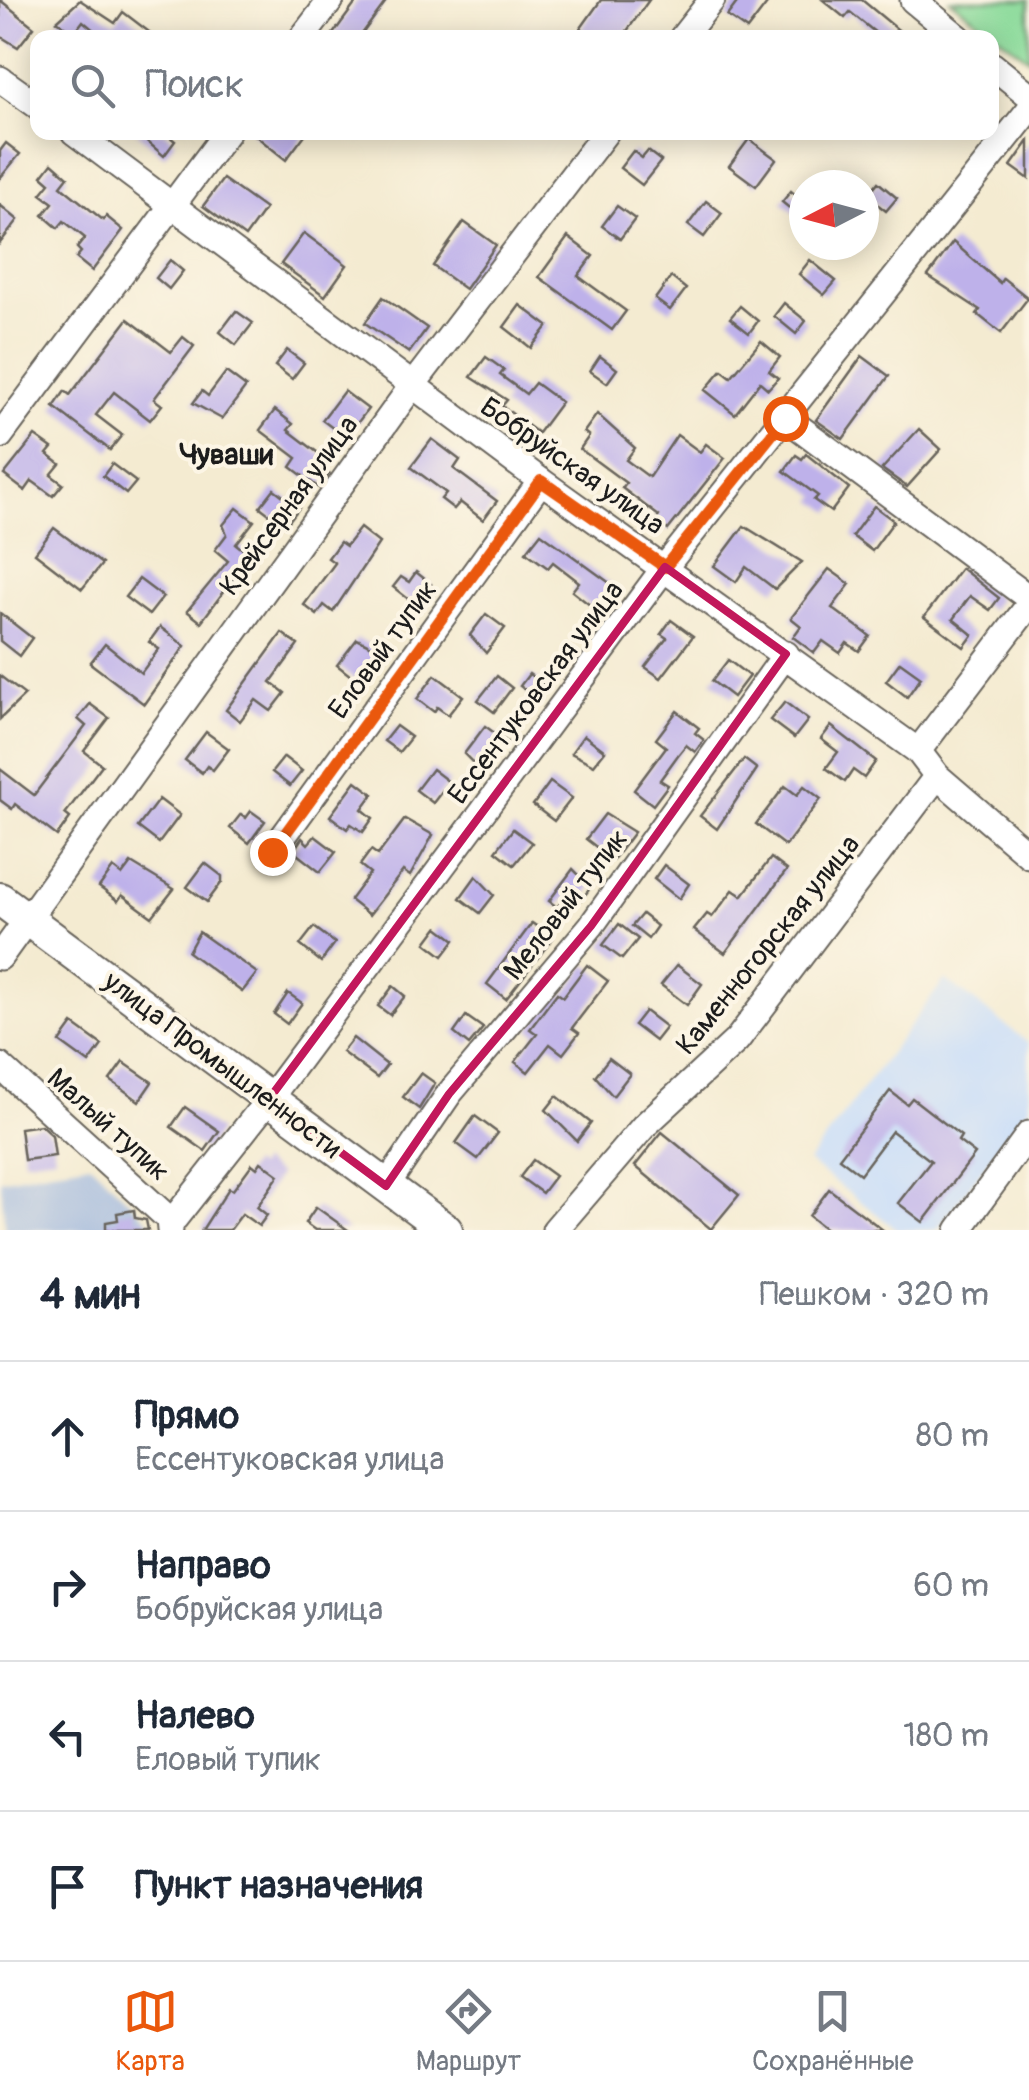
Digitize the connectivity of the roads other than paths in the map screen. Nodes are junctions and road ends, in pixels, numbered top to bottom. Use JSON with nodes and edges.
{"nodes":[{"id":1,"x":331,"y":0,"type":"edge"},
{"id":2,"x":712,"y":0,"type":"edge"},
{"id":3,"x":913,"y":0,"type":"edge"},
{"id":4,"x":308,"y":30,"type":"edge"},
{"id":5,"x":688,"y":30,"type":"edge"},
{"id":6,"x":949,"y":30,"type":"edge"},
{"id":7,"x":999,"y":70,"type":"edge"},
{"id":8,"x":0,"y":79,"type":"edge"},
{"id":9,"x":1029,"y":96,"type":"edge"},
{"id":10,"x":30,"y":100,"type":"edge"},
{"id":11,"x":1029,"y":110,"type":"edge"},
{"id":12,"x":85,"y":140,"type":"edge"},
{"id":13,"x":221,"y":140,"type":"edge"},
{"id":14,"x":600,"y":140,"type":"edge"},
{"id":15,"x":172,"y":202,"type":"junction"},
{"id":16,"x":412,"y":386,"type":"junction"},
{"id":17,"x":785,"y":418,"type":"junction"},
{"id":18,"x":0,"y":436,"type":"edge"},
{"id":19,"x":541,"y":481,"type":"junction"},
{"id":20,"x":665,"y":567,"type":"junction"},
{"id":21,"x":1029,"y":602,"type":"edge"},
{"id":22,"x":786,"y":654,"type":"junction"},
{"id":23,"x":918,"y":751,"type":"junction"},
{"id":24,"x":938,"y":776,"type":"junction"},
{"id":25,"x":272,"y":852,"type":"dead end"},
{"id":26,"x":1029,"y":855,"type":"edge"},
{"id":27,"x":13,"y":908,"type":"edge"},
{"id":28,"x":0,"y":956,"type":"edge"},
{"id":29,"x":0,"y":1066,"type":"edge"},
{"id":30,"x":269,"y":1100,"type":"junction"},
{"id":31,"x":1029,"y":1134,"type":"edge"},
{"id":32,"x":386,"y":1186,"type":"junction"},
{"id":33,"x":170,"y":1225,"type":"edge"},
{"id":34,"x":446,"y":1230,"type":"edge"},
{"id":35,"x":555,"y":1230,"type":"edge"},
{"id":36,"x":959,"y":1230,"type":"edge"}],
"edges":[{"from":1,"to":4,"type":"street"},
{"from":2,"to":5,"type":"street"},
{"from":3,"to":6,"type":"street"},
{"from":7,"to":9,"type":"street"},
{"from":8,"to":10,"type":"street"},
{"from":11,"to":17,"type":"street","name":"Ессентуковская улица"},
{"from":12,"to":15,"type":"street","name":"Бобруйская улица"},
{"from":13,"to":15,"type":"street"},
{"from":14,"to":16,"type":"street","name":"Крейсерная улица"},
{"from":15,"to":16,"type":"street","name":"Бобруйская улица"},
{"from":15,"to":18,"type":"street"},
{"from":16,"to":19,"type":"street","name":"Бобруйская улица"},
{"from":16,"to":27,"type":"street","name":"Крейсерная улица"},
{"from":17,"to":20,"type":"street","name":"Ессентуковская улица"},
{"from":17,"to":21,"type":"street"},
{"from":19,"to":20,"type":"street","name":"Бобруйская улица"},
{"from":19,"to":25,"type":"street","name":"Еловый тупик"},
{"from":20,"to":22,"type":"street","name":"Бобруйская улица"},
{"from":20,"to":30,"type":"street","name":"Ессентуковская улица"},
{"from":21,"to":23,"type":"street"},
{"from":22,"to":23,"type":"street","name":"Бобруйская улица"},
{"from":22,"to":32,"type":"street","name":"Меловый тупик"},
{"from":23,"to":24,"type":"street","name":"Бобруйская улица"},
{"from":24,"to":26,"type":"street","name":"Бобруйская улица"},
{"from":24,"to":35,"type":"street","name":"Каменногорская улица"},
{"from":27,"to":28,"type":"street","name":"Крейсерная улица"},
{"from":27,"to":30,"type":"main road","name":"улица Промышленности"},
{"from":29,"to":33,"type":"street","name":"Малый тупик"},
{"from":30,"to":32,"type":"main road","name":"улица Промышленности"},
{"from":30,"to":33,"type":"street","name":"Ессентуковская улица"},
{"from":31,"to":36,"type":"street"},
{"from":32,"to":34,"type":"main road","name":"улица Промышленности"}]}
